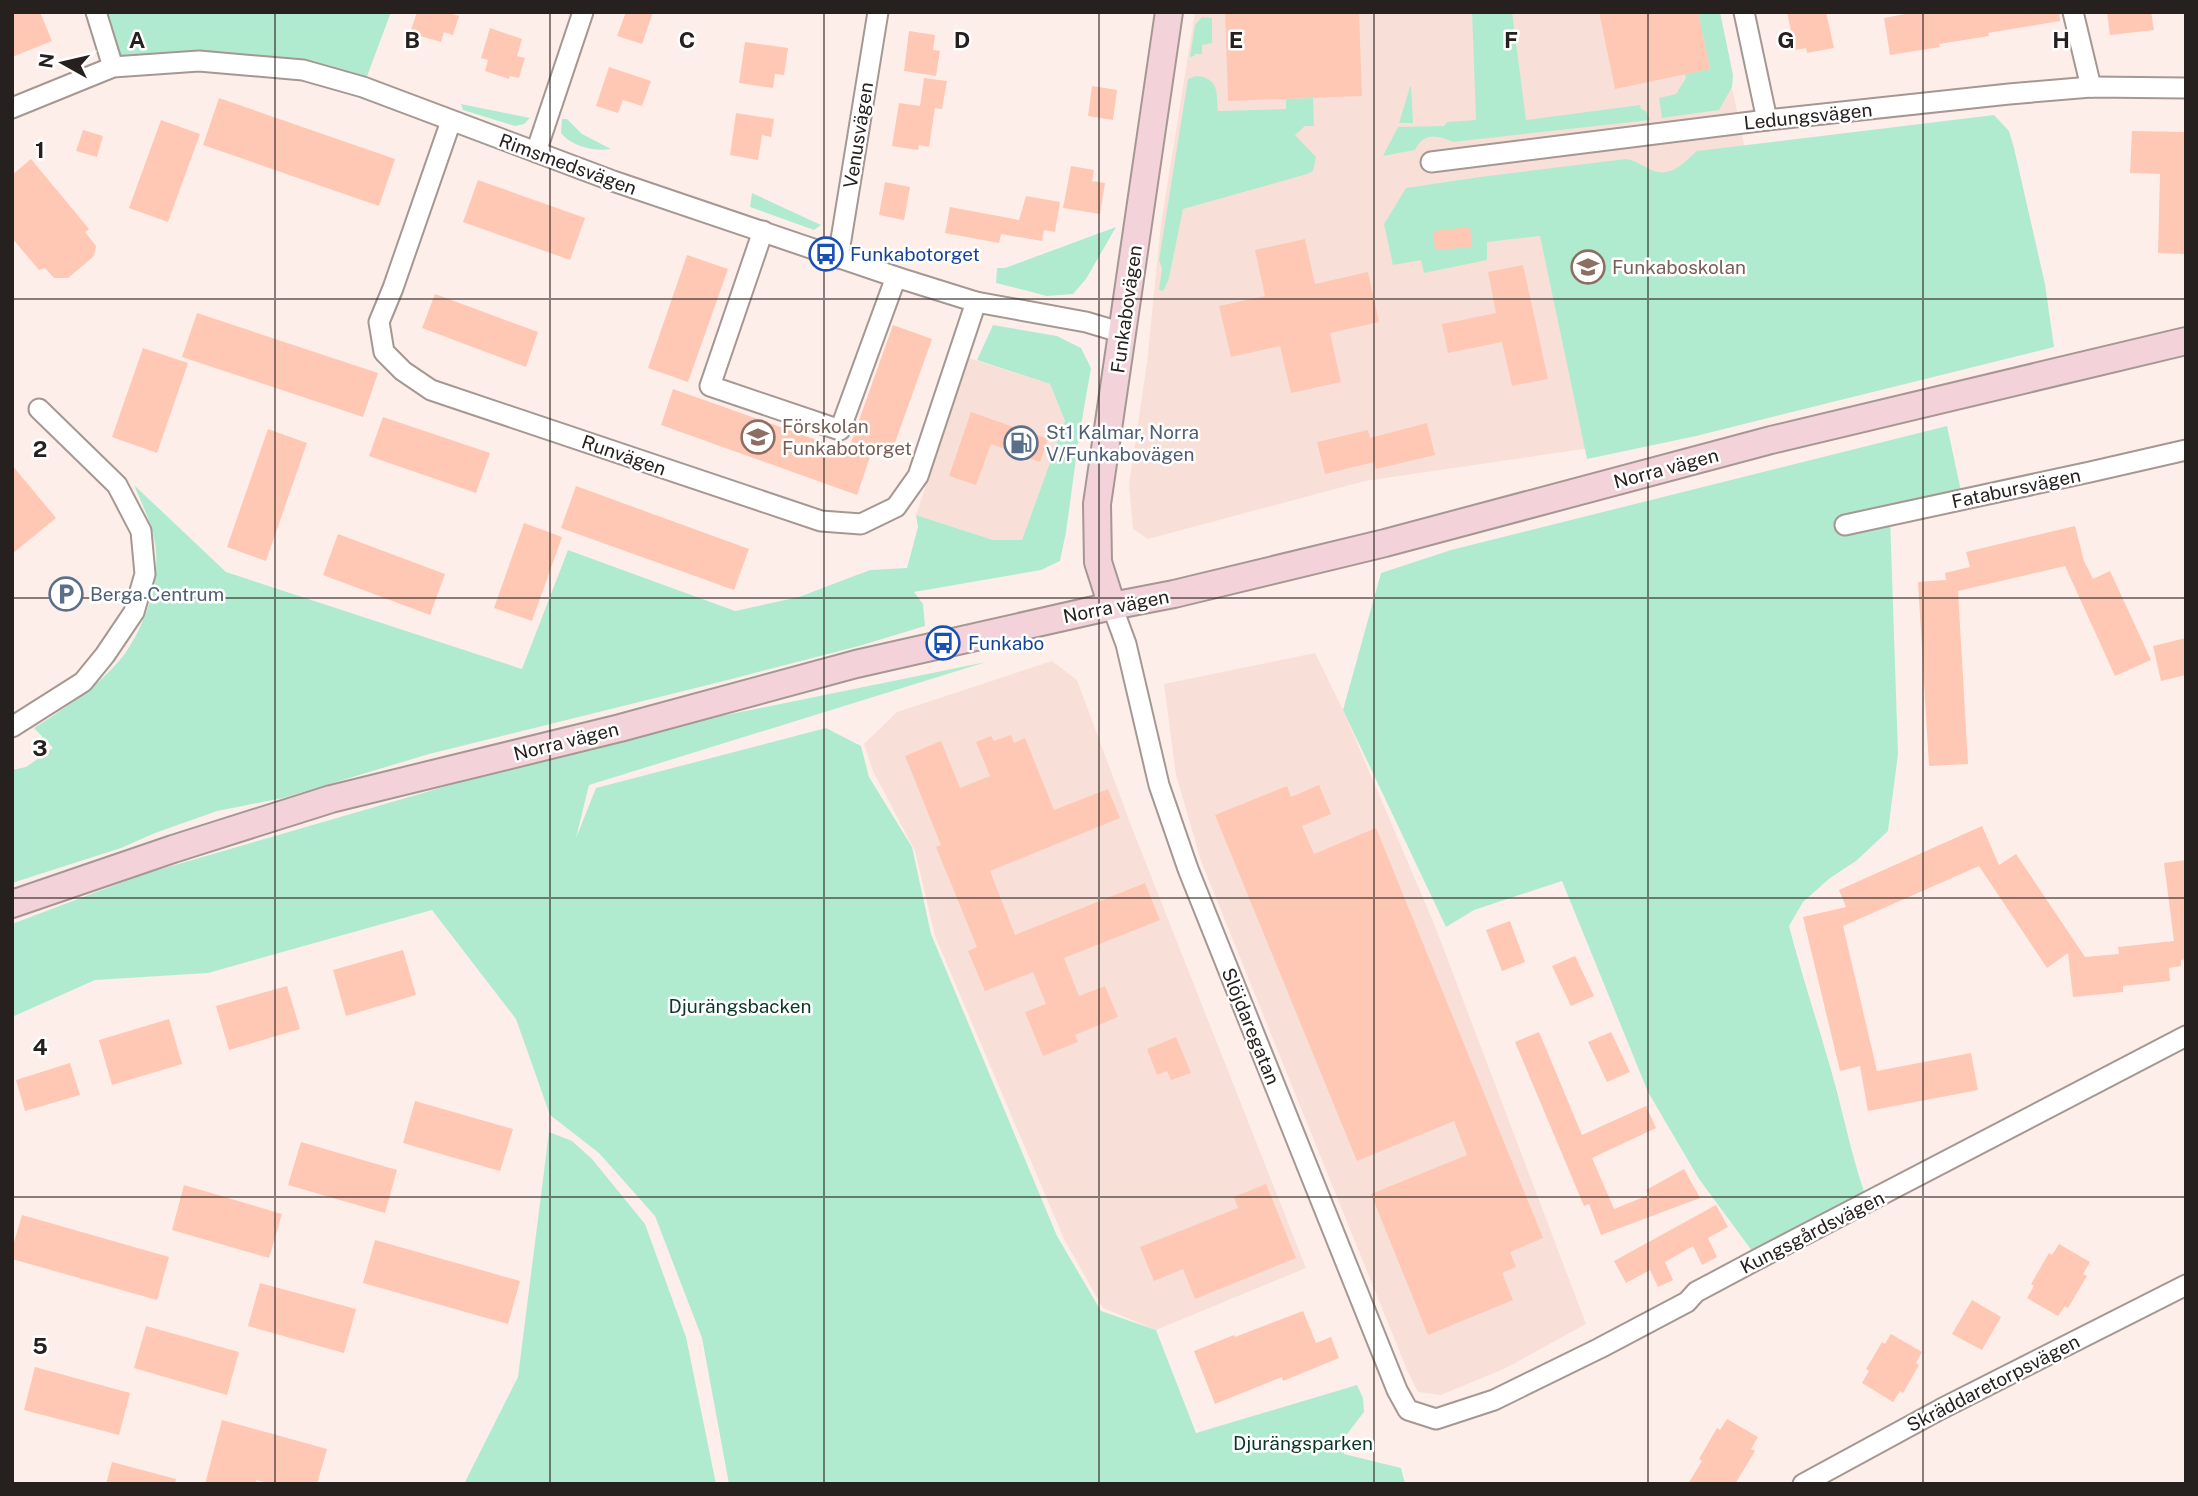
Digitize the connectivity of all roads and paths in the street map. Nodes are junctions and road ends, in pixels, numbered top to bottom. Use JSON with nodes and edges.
{"nodes":[{"id":1,"x":96,"y":12,"type":"edge"},
{"id":2,"x":583,"y":12,"type":"edge"},
{"id":3,"x":878,"y":12,"type":"edge"},
{"id":4,"x":1169,"y":12,"type":"edge"},
{"id":5,"x":1744,"y":12,"type":"edge"},
{"id":6,"x":2073,"y":12,"type":"edge"},
{"id":7,"x":113,"y":67,"type":"junction"},
{"id":8,"x":2091,"y":87,"type":"junction"},
{"id":9,"x":2186,"y":88,"type":"edge"},
{"id":10,"x":12,"y":108,"type":"edge"},
{"id":11,"x":1767,"y":120,"type":"junction"},
{"id":12,"x":451,"y":121,"type":"junction"},
{"id":13,"x":536,"y":152,"type":"junction"},
{"id":14,"x":1431,"y":162,"type":"dead end"},
{"id":15,"x":763,"y":231,"type":"junction"},
{"id":16,"x":838,"y":258,"type":"junction"},
{"id":17,"x":896,"y":277,"type":"junction"},
{"id":18,"x":976,"y":302,"type":"junction"},
{"id":19,"x":1123,"y":333,"type":"junction"},
{"id":20,"x":2186,"y":341,"type":"edge"},
{"id":21,"x":39,"y":409,"type":"dead end"},
{"id":22,"x":2186,"y":450,"type":"edge"},
{"id":23,"x":1845,"y":525,"type":"dead end"},
{"id":24,"x":1112,"y":606,"type":"junction"},
{"id":25,"x":12,"y":727,"type":"edge"},
{"id":26,"x":12,"y":904,"type":"edge"},
{"id":27,"x":2186,"y":1036,"type":"edge"},
{"id":28,"x":2186,"y":1285,"type":"edge"},
{"id":29,"x":1436,"y":1419,"type":"joint"},
{"id":30,"x":1802,"y":1484,"type":"edge"}],
"edges":[{"from":1,"to":7,"type":"street"},
{"from":2,"to":13,"type":"street"},
{"from":3,"to":16,"type":"street","name":"Venusvägen"},
{"from":4,"to":19,"type":"main road","name":"Funkabovägen"},
{"from":5,"to":11,"type":"street"},
{"from":6,"to":8,"type":"street"},
{"from":7,"to":10,"type":"street","name":"Rimsmedsvägen"},
{"from":7,"to":12,"type":"street","name":"Rimsmedsvägen"},
{"from":8,"to":9,"type":"street","name":"Ledungsvägen"},
{"from":8,"to":11,"type":"street","name":"Ledungsvägen"},
{"from":11,"to":14,"type":"street","name":"Ledungsvägen"},
{"from":12,"to":13,"type":"street","name":"Rimsmedsvägen"},
{"from":12,"to":18,"type":"street","name":"Runvägen"},
{"from":13,"to":15,"type":"street","name":"Rimsmedsvägen"},
{"from":15,"to":16,"type":"street","name":"Rimsmedsvägen"},
{"from":15,"to":17,"type":"street"},
{"from":16,"to":17,"type":"street","name":"Rimsmedsvägen"},
{"from":17,"to":18,"type":"street","name":"Rimsmedsvägen"},
{"from":18,"to":19,"type":"street","name":"Rimsmedsvägen"},
{"from":19,"to":24,"type":"main road","name":"Funkabovägen"},
{"from":20,"to":24,"type":"main road","name":"Norra vägen"},
{"from":21,"to":25,"type":"street"},
{"from":22,"to":23,"type":"street","name":"Fatabursvägen"},
{"from":24,"to":26,"type":"main road","name":"Norra vägen"},
{"from":24,"to":29,"type":"street","name":"Slöjdaregatan"},
{"from":27,"to":29,"type":"street","name":"Kungsgårdsvägen"},
{"from":28,"to":30,"type":"street","name":"Skräddaretorpsvägen"}]}
